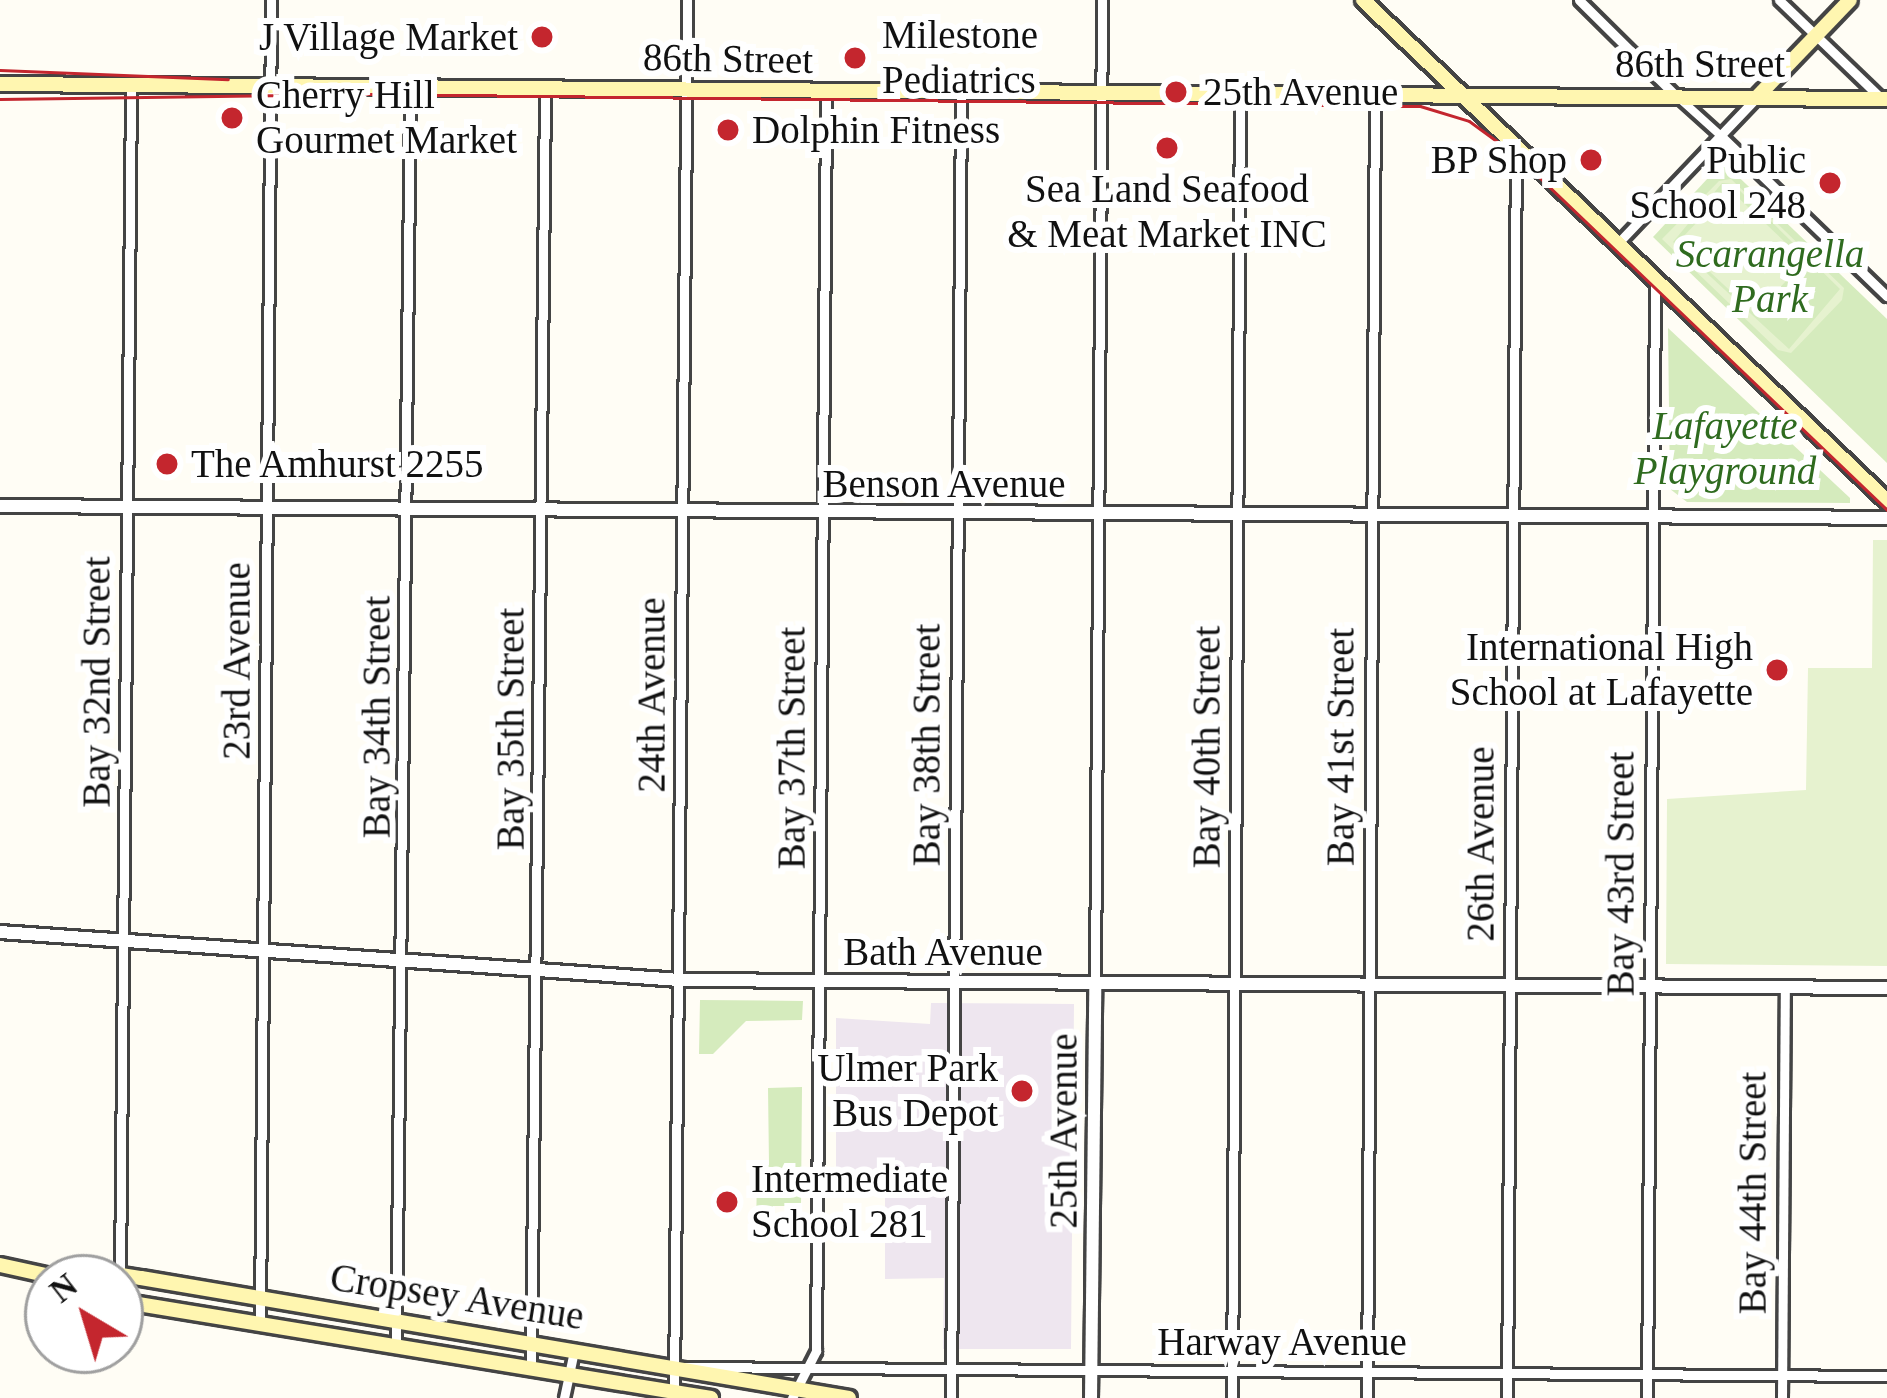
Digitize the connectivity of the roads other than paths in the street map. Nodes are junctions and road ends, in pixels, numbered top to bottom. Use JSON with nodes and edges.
{"nodes":[{"id":1,"x":271,"y":0,"type":"edge"},
{"id":2,"x":687,"y":0,"type":"edge"},
{"id":3,"x":1102,"y":0,"type":"edge"},
{"id":4,"x":1364,"y":0,"type":"edge"},
{"id":5,"x":1579,"y":0,"type":"edge"},
{"id":6,"x":1779,"y":0,"type":"edge"},
{"id":7,"x":1850,"y":0,"type":"edge"},
{"id":8,"x":1816,"y":35,"type":"junction"},
{"id":9,"x":0,"y":84,"type":"edge"},
{"id":10,"x":131,"y":86,"type":"junction"},
{"id":11,"x":272,"y":89,"type":"junction"},
{"id":12,"x":410,"y":90,"type":"junction"},
{"id":13,"x":545,"y":91,"type":"junction"},
{"id":14,"x":686,"y":91,"type":"junction"},
{"id":15,"x":826,"y":93,"type":"junction"},
{"id":16,"x":961,"y":93,"type":"junction"},
{"id":17,"x":1101,"y":93,"type":"junction"},
{"id":18,"x":1240,"y":96,"type":"junction"},
{"id":19,"x":1678,"y":97,"type":"junction"},
{"id":20,"x":1757,"y":97,"type":"junction"},
{"id":21,"x":1375,"y":98,"type":"junction"},
{"id":22,"x":1467,"y":99,"type":"junction"},
{"id":23,"x":1885,"y":100,"type":"edge"},
{"id":24,"x":1720,"y":136,"type":"junction"},
{"id":25,"x":1516,"y":146,"type":"junction"},
{"id":26,"x":1618,"y":243,"type":"junction"},
{"id":27,"x":1655,"y":279,"type":"junction"},
{"id":28,"x":1887,"y":296,"type":"edge"},
{"id":29,"x":1887,"y":501,"type":"edge"},
{"id":30,"x":0,"y":506,"type":"edge"},
{"id":31,"x":128,"y":508,"type":"junction"},
{"id":32,"x":268,"y":508,"type":"junction"},
{"id":33,"x":409,"y":509,"type":"junction"},
{"id":34,"x":543,"y":510,"type":"junction"},
{"id":35,"x":683,"y":512,"type":"junction"},
{"id":36,"x":824,"y":513,"type":"junction"},
{"id":37,"x":958,"y":514,"type":"junction"},
{"id":38,"x":1098,"y":515,"type":"junction"},
{"id":39,"x":1238,"y":516,"type":"junction"},
{"id":40,"x":1373,"y":517,"type":"junction"},
{"id":41,"x":1513,"y":518,"type":"junction"},
{"id":42,"x":1653,"y":518,"type":"junction"},
{"id":43,"x":1887,"y":518,"type":"edge"},
{"id":44,"x":0,"y":932,"type":"edge"},
{"id":45,"x":125,"y":940,"type":"junction"},
{"id":46,"x":266,"y":951,"type":"junction"},
{"id":47,"x":405,"y":962,"type":"junction"},
{"id":48,"x":540,"y":971,"type":"junction"},
{"id":49,"x":680,"y":980,"type":"junction"},
{"id":50,"x":820,"y":981,"type":"junction"},
{"id":51,"x":955,"y":982,"type":"junction"},
{"id":52,"x":1095,"y":982,"type":"junction"},
{"id":53,"x":1235,"y":984,"type":"junction"},
{"id":54,"x":1370,"y":985,"type":"junction"},
{"id":55,"x":1510,"y":986,"type":"junction"},
{"id":56,"x":1650,"y":986,"type":"junction"},
{"id":57,"x":1785,"y":988,"type":"junction"},
{"id":58,"x":1887,"y":988,"type":"edge"},
{"id":59,"x":120,"y":1254,"type":"edge"},
{"id":60,"x":144,"y":1280,"type":"edge"},
{"id":61,"x":260,"y":1298,"type":"junction"},
{"id":62,"x":144,"y":1305,"type":"edge"},
{"id":63,"x":260,"y":1322,"type":"junction"},
{"id":64,"x":399,"y":1322,"type":"junction"},
{"id":65,"x":396,"y":1343,"type":"junction"},
{"id":66,"x":535,"y":1343,"type":"junction"},
{"id":67,"x":574,"y":1350,"type":"junction"},
{"id":68,"x":810,"y":1362,"type":"junction"},
{"id":69,"x":531,"y":1366,"type":"junction"},
{"id":70,"x":678,"y":1368,"type":"junction"},
{"id":71,"x":950,"y":1370,"type":"junction"},
{"id":72,"x":1092,"y":1371,"type":"junction"},
{"id":73,"x":1232,"y":1372,"type":"junction"},
{"id":74,"x":1367,"y":1373,"type":"junction"},
{"id":75,"x":572,"y":1374,"type":"junction"},
{"id":76,"x":1507,"y":1374,"type":"junction"},
{"id":77,"x":1647,"y":1375,"type":"junction"},
{"id":78,"x":1782,"y":1376,"type":"junction"},
{"id":79,"x":1887,"y":1376,"type":"edge"},
{"id":80,"x":674,"y":1390,"type":"junction"},
{"id":81,"x":796,"y":1393,"type":"edge"},
{"id":82,"x":564,"y":1398,"type":"edge"},
{"id":83,"x":711,"y":1398,"type":"edge"},
{"id":84,"x":849,"y":1398,"type":"edge"},
{"id":85,"x":951,"y":1398,"type":"edge"},
{"id":86,"x":1091,"y":1398,"type":"edge"},
{"id":87,"x":1232,"y":1398,"type":"edge"},
{"id":88,"x":1366,"y":1398,"type":"edge"},
{"id":89,"x":1507,"y":1398,"type":"edge"},
{"id":90,"x":1647,"y":1398,"type":"edge"},
{"id":91,"x":1782,"y":1398,"type":"edge"}],
"edges":[{"from":1,"to":11,"type":"street","name":"23rd Avenue"},
{"from":2,"to":14,"type":"street","name":"24th Avenue"},
{"from":3,"to":17,"type":"street","name":"25th Avenue"},
{"from":4,"to":22,"type":"main road"},
{"from":5,"to":19,"type":"street"},
{"from":6,"to":8,"type":"street"},
{"from":7,"to":8,"type":"main road"},
{"from":8,"to":20,"type":"main road"},
{"from":8,"to":23,"type":"street"},
{"from":9,"to":10,"type":"main road","name":"86th Street"},
{"from":10,"to":11,"type":"main road","name":"86th Street"},
{"from":10,"to":31,"type":"street","name":"Bay 32nd Street"},
{"from":11,"to":12,"type":"main road","name":"86th Street"},
{"from":11,"to":32,"type":"street","name":"23rd Avenue"},
{"from":12,"to":13,"type":"main road","name":"86th Street"},
{"from":12,"to":33,"type":"street","name":"Bay 34th Street"},
{"from":13,"to":14,"type":"main road","name":"86th Street"},
{"from":13,"to":34,"type":"street","name":"Bay 35th Street"},
{"from":14,"to":15,"type":"main road","name":"86th Street"},
{"from":14,"to":35,"type":"street","name":"24th Avenue"},
{"from":15,"to":16,"type":"main road","name":"86th Street"},
{"from":15,"to":36,"type":"street","name":"Bay 37th Street"},
{"from":16,"to":17,"type":"main road","name":"86th Street"},
{"from":16,"to":37,"type":"street","name":"Bay 38th Street"},
{"from":17,"to":18,"type":"main road","name":"86th Street"},
{"from":17,"to":38,"type":"street","name":"25th Avenue"},
{"from":18,"to":21,"type":"main road","name":"86th Street"},
{"from":18,"to":39,"type":"street","name":"Bay 40th Street"},
{"from":19,"to":20,"type":"main road","name":"86th Street"},
{"from":19,"to":22,"type":"main road","name":"86th Street"},
{"from":19,"to":24,"type":"street"},
{"from":20,"to":23,"type":"main road","name":"86th Street"},
{"from":20,"to":24,"type":"street"},
{"from":21,"to":22,"type":"main road","name":"86th Street"},
{"from":21,"to":40,"type":"street","name":"Bay 41st Street"},
{"from":22,"to":25,"type":"main road"},
{"from":24,"to":26,"type":"street"},
{"from":24,"to":28,"type":"street"},
{"from":25,"to":26,"type":"main road"},
{"from":25,"to":41,"type":"street","name":"26th Avenue"},
{"from":26,"to":27,"type":"main road"},
{"from":27,"to":29,"type":"main road"},
{"from":27,"to":42,"type":"street","name":"Bay 43rd Street"},
{"from":30,"to":31,"type":"street","name":"Benson Avenue"},
{"from":31,"to":32,"type":"street","name":"Benson Avenue"},
{"from":31,"to":45,"type":"street","name":"Bay 32nd Street"},
{"from":32,"to":33,"type":"street","name":"Benson Avenue"},
{"from":32,"to":46,"type":"street","name":"23rd Avenue"},
{"from":33,"to":34,"type":"street","name":"Benson Avenue"},
{"from":33,"to":47,"type":"street","name":"Bay 34th Street"},
{"from":34,"to":35,"type":"street","name":"Benson Avenue"},
{"from":34,"to":48,"type":"street","name":"Bay 35th Street"},
{"from":35,"to":36,"type":"street","name":"Benson Avenue"},
{"from":35,"to":49,"type":"street","name":"24th Avenue"},
{"from":36,"to":37,"type":"street","name":"Benson Avenue"},
{"from":36,"to":50,"type":"street","name":"Bay 37th Street"},
{"from":37,"to":38,"type":"street","name":"Benson Avenue"},
{"from":37,"to":51,"type":"street","name":"Bay 38th Street"},
{"from":38,"to":39,"type":"street","name":"Benson Avenue"},
{"from":38,"to":52,"type":"street","name":"25th Avenue"},
{"from":39,"to":40,"type":"street","name":"Benson Avenue"},
{"from":39,"to":53,"type":"street","name":"Bay 40th Street"},
{"from":40,"to":41,"type":"street","name":"Benson Avenue"},
{"from":40,"to":54,"type":"street","name":"Bay 41st Street"},
{"from":41,"to":42,"type":"street","name":"Benson Avenue"},
{"from":41,"to":55,"type":"street","name":"26th Avenue"},
{"from":42,"to":43,"type":"street","name":"Benson Avenue"},
{"from":42,"to":56,"type":"street","name":"Bay 43rd Street"},
{"from":44,"to":45,"type":"street","name":"Bath Avenue"},
{"from":45,"to":46,"type":"street","name":"Bath Avenue"},
{"from":45,"to":59,"type":"street","name":"Bay 32nd Street"},
{"from":46,"to":47,"type":"street","name":"Bath Avenue"},
{"from":46,"to":61,"type":"street","name":"23rd Avenue"},
{"from":47,"to":48,"type":"street","name":"Bath Avenue"},
{"from":47,"to":64,"type":"street","name":"Bay 34th Street"},
{"from":48,"to":49,"type":"street","name":"Bath Avenue"},
{"from":48,"to":66,"type":"street","name":"Bay 35th Street"},
{"from":49,"to":50,"type":"street","name":"Bath Avenue"},
{"from":49,"to":70,"type":"street","name":"24th Avenue"},
{"from":50,"to":51,"type":"street","name":"Bath Avenue"},
{"from":50,"to":68,"type":"street","name":"Bay 37th Street"},
{"from":51,"to":52,"type":"street","name":"Bath Avenue"},
{"from":51,"to":71,"type":"street","name":"Bay 38th Street"},
{"from":52,"to":53,"type":"street","name":"Bath Avenue"},
{"from":52,"to":72,"type":"street","name":"25th Avenue"},
{"from":53,"to":54,"type":"street","name":"Bath Avenue"},
{"from":53,"to":73,"type":"street","name":"Bay 40th Street"},
{"from":54,"to":55,"type":"street","name":"Bath Avenue"},
{"from":54,"to":74,"type":"street","name":"Bay 41st Street"},
{"from":55,"to":56,"type":"street","name":"Bath Avenue"},
{"from":55,"to":76,"type":"street","name":"26th Avenue"},
{"from":56,"to":57,"type":"street","name":"Bath Avenue"},
{"from":56,"to":77,"type":"street","name":"Bay 43rd Street"},
{"from":57,"to":58,"type":"street","name":"Bath Avenue"},
{"from":57,"to":78,"type":"street","name":"Bay 44th Street"},
{"from":60,"to":61,"type":"main road","name":"Cropsey Avenue"},
{"from":61,"to":63,"type":"street","name":"23rd Avenue"},
{"from":61,"to":64,"type":"main road","name":"Cropsey Avenue"},
{"from":62,"to":63,"type":"main road","name":"Cropsey Avenue"},
{"from":63,"to":65,"type":"main road","name":"Cropsey Avenue"},
{"from":64,"to":65,"type":"street","name":"Bay 34th Street"},
{"from":64,"to":66,"type":"main road","name":"Cropsey Avenue"},
{"from":65,"to":69,"type":"main road","name":"Cropsey Avenue"},
{"from":66,"to":67,"type":"main road","name":"Cropsey Avenue"},
{"from":66,"to":69,"type":"street","name":"Bay 35th Street"},
{"from":67,"to":70,"type":"main road","name":"Cropsey Avenue"},
{"from":67,"to":75,"type":"street"},
{"from":68,"to":70,"type":"street","name":"Harway Avenue"},
{"from":68,"to":71,"type":"street","name":"Harway Avenue"},
{"from":68,"to":81,"type":"street","name":"Bay 37th Street"},
{"from":69,"to":75,"type":"main road","name":"Cropsey Avenue"},
{"from":70,"to":80,"type":"street","name":"24th Avenue"},
{"from":70,"to":81,"type":"main road","name":"Cropsey Avenue"},
{"from":71,"to":72,"type":"street","name":"Harway Avenue"},
{"from":71,"to":85,"type":"street","name":"Bay 38th Street"},
{"from":72,"to":73,"type":"street","name":"Harway Avenue"},
{"from":72,"to":86,"type":"street","name":"25th Avenue"},
{"from":73,"to":74,"type":"street","name":"Harway Avenue"},
{"from":73,"to":87,"type":"street","name":"Bay 40th Street"},
{"from":74,"to":76,"type":"street","name":"Harway Avenue"},
{"from":74,"to":88,"type":"street","name":"Bay 41st Street"},
{"from":75,"to":80,"type":"main road","name":"Cropsey Avenue"},
{"from":75,"to":82,"type":"street"},
{"from":76,"to":77,"type":"street","name":"Harway Avenue"},
{"from":76,"to":89,"type":"street","name":"26th Avenue"},
{"from":77,"to":78,"type":"street","name":"Harway Avenue"},
{"from":77,"to":90,"type":"street","name":"Bay 43rd Street"},
{"from":78,"to":79,"type":"street","name":"Harway Avenue"},
{"from":78,"to":91,"type":"street","name":"Bay 44th Street"},
{"from":80,"to":83,"type":"main road","name":"Cropsey Avenue"},
{"from":81,"to":84,"type":"main road","name":"Cropsey Avenue"}]}
